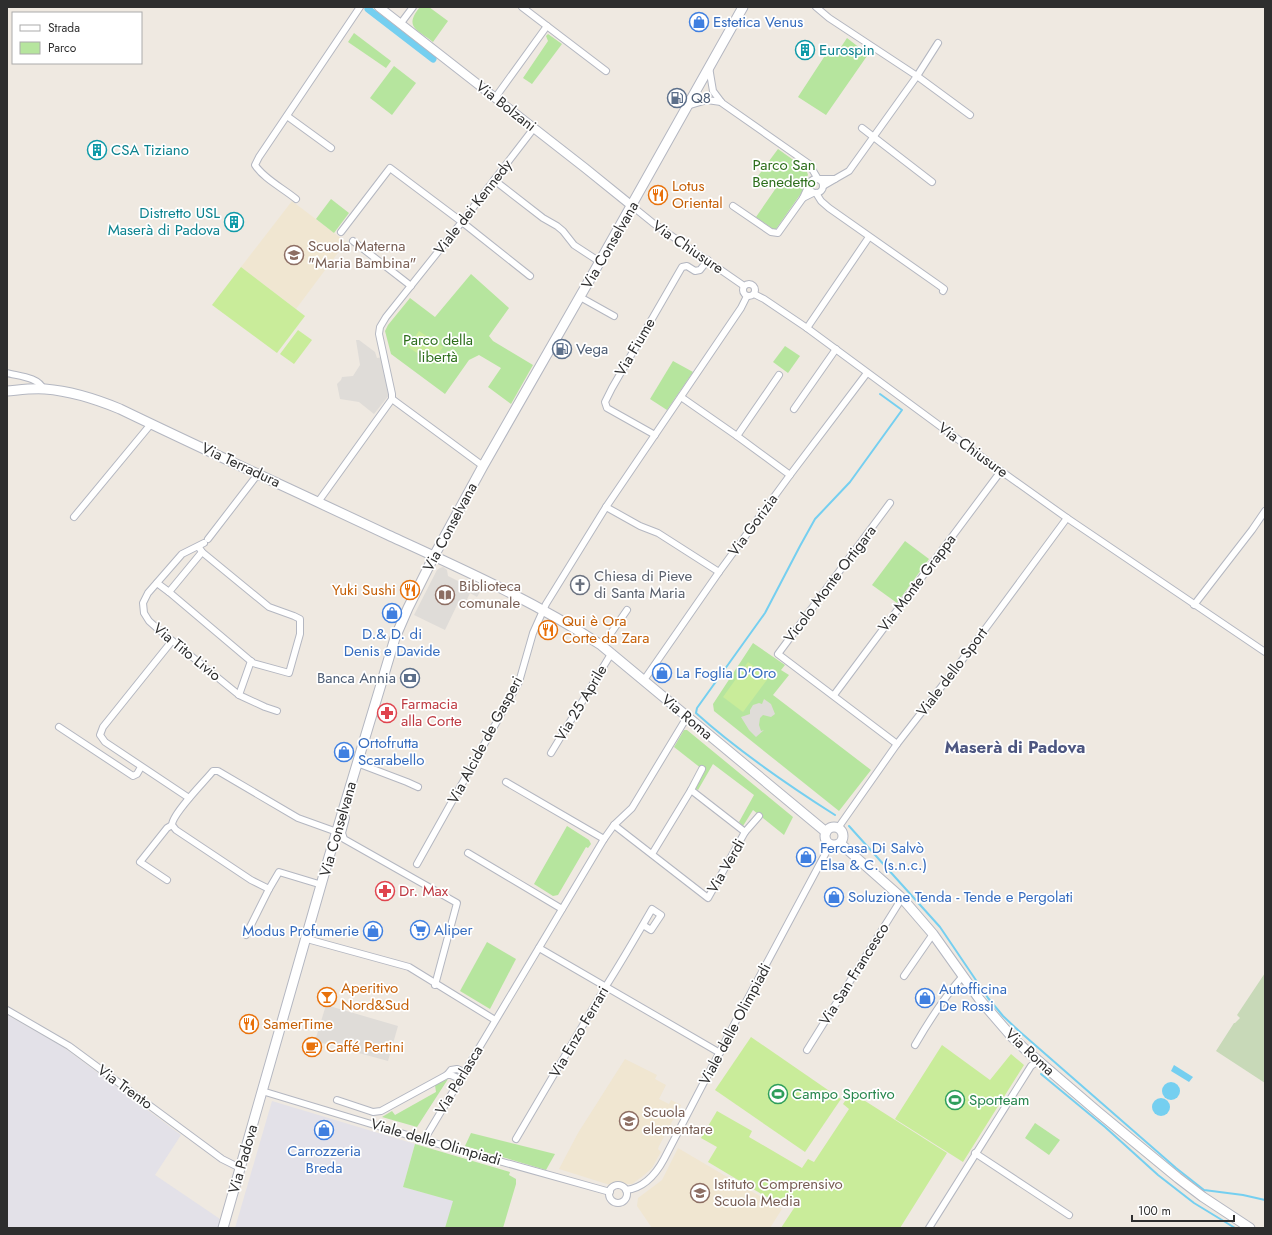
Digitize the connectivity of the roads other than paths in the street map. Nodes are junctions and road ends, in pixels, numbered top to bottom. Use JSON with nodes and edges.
{"nodes":[{"id":1,"x":360,"y":7,"type":"edge"},
{"id":2,"x":379,"y":7,"type":"edge"},
{"id":3,"x":413,"y":7,"type":"edge"},
{"id":4,"x":522,"y":7,"type":"edge"},
{"id":5,"x":743,"y":7,"type":"edge"},
{"id":6,"x":816,"y":7,"type":"edge"},
{"id":7,"x":400,"y":23,"type":"junction"},
{"id":8,"x":547,"y":26,"type":"junction"},
{"id":9,"x":938,"y":43,"type":"dead end"},
{"id":10,"x":709,"y":67,"type":"junction"},
{"id":11,"x":606,"y":71,"type":"dead end"},
{"id":12,"x":917,"y":76,"type":"junction"},
{"id":13,"x":495,"y":98,"type":"junction"},
{"id":14,"x":722,"y":103,"type":"junction"},
{"id":15,"x":687,"y":106,"type":"junction"},
{"id":16,"x":970,"y":115,"type":"dead end"},
{"id":17,"x":287,"y":116,"type":"junction"},
{"id":18,"x":534,"y":128,"type":"junction"},
{"id":19,"x":862,"y":128,"type":"dead end"},
{"id":20,"x":874,"y":137,"type":"junction"},
{"id":21,"x":330,"y":148,"type":"dead end"},
{"id":22,"x":809,"y":164,"type":"junction"},
{"id":23,"x":818,"y":179,"type":"junction"},
{"id":24,"x":835,"y":179,"type":"junction"},
{"id":25,"x":494,"y":180,"type":"junction"},
{"id":26,"x":932,"y":182,"type":"dead end"},
{"id":27,"x":809,"y":184,"type":"junction"},
{"id":28,"x":818,"y":191,"type":"junction"},
{"id":29,"x":803,"y":198,"type":"junction"},
{"id":30,"x":296,"y":199,"type":"dead end"},
{"id":31,"x":632,"y":206,"type":"junction"},
{"id":32,"x":733,"y":206,"type":"dead end"},
{"id":33,"x":462,"y":222,"type":"junction"},
{"id":34,"x":342,"y":232,"type":"dead end"},
{"id":35,"x":869,"y":237,"type":"junction"},
{"id":36,"x":353,"y":241,"type":"dead end"},
{"id":37,"x":708,"y":260,"type":"junction"},
{"id":38,"x":600,"y":262,"type":"junction"},
{"id":39,"x":530,"y":276,"type":"dead end"},
{"id":40,"x":411,"y":286,"type":"junction"},
{"id":41,"x":744,"y":286,"type":"junction"},
{"id":42,"x":943,"y":291,"type":"dead end"},
{"id":43,"x":754,"y":294,"type":"junction"},
{"id":44,"x":747,"y":296,"type":"junction"},
{"id":45,"x":580,"y":297,"type":"junction"},
{"id":46,"x":614,"y":316,"type":"dead end"},
{"id":47,"x":806,"y":328,"type":"junction"},
{"id":48,"x":836,"y":349,"type":"junction"},
{"id":49,"x":7,"y":373,"type":"edge"},
{"id":50,"x":867,"y":373,"type":"junction"},
{"id":51,"x":779,"y":375,"type":"dead end"},
{"id":52,"x":43,"y":389,"type":"junction"},
{"id":53,"x":7,"y":390,"type":"edge"},
{"id":54,"x":681,"y":397,"type":"junction"},
{"id":55,"x":392,"y":399,"type":"junction"},
{"id":56,"x":794,"y":409,"type":"dead end"},
{"id":57,"x":150,"y":424,"type":"junction"},
{"id":58,"x":655,"y":435,"type":"junction"},
{"id":59,"x":737,"y":436,"type":"junction"},
{"id":60,"x":482,"y":466,"type":"junction"},
{"id":61,"x":1001,"y":471,"type":"junction"},
{"id":62,"x":258,"y":474,"type":"junction"},
{"id":63,"x":790,"y":475,"type":"junction"},
{"id":64,"x":318,"y":502,"type":"junction"},
{"id":65,"x":890,"y":502,"type":"dead end"},
{"id":66,"x":606,"y":507,"type":"junction"},
{"id":67,"x":1265,"y":511,"type":"edge"},
{"id":68,"x":74,"y":516,"type":"dead end"},
{"id":69,"x":1067,"y":518,"type":"junction"},
{"id":70,"x":204,"y":543,"type":"junction"},
{"id":71,"x":202,"y":552,"type":"junction"},
{"id":72,"x":434,"y":556,"type":"junction"},
{"id":73,"x":718,"y":572,"type":"junction"},
{"id":74,"x":157,"y":584,"type":"junction"},
{"id":75,"x":169,"y":592,"type":"junction"},
{"id":76,"x":1194,"y":605,"type":"junction"},
{"id":77,"x":543,"y":610,"type":"junction"},
{"id":78,"x":627,"y":610,"type":"dead end"},
{"id":79,"x":172,"y":641,"type":"junction"},
{"id":80,"x":602,"y":646,"type":"junction"},
{"id":81,"x":1265,"y":652,"type":"edge"},
{"id":82,"x":611,"y":654,"type":"junction"},
{"id":83,"x":251,"y":661,"type":"junction"},
{"id":84,"x":644,"y":680,"type":"junction"},
{"id":85,"x":239,"y":695,"type":"junction"},
{"id":86,"x":834,"y":695,"type":"junction"},
{"id":87,"x":277,"y":711,"type":"dead end"},
{"id":88,"x":687,"y":717,"type":"junction"},
{"id":89,"x":59,"y":727,"type":"dead end"},
{"id":90,"x":897,"y":744,"type":"junction"},
{"id":91,"x":552,"y":753,"type":"dead end"},
{"id":92,"x":357,"y":763,"type":"junction"},
{"id":93,"x":141,"y":767,"type":"junction"},
{"id":94,"x":702,"y":770,"type":"dead end"},
{"id":95,"x":506,"y":782,"type":"dead end"},
{"id":96,"x":418,"y":787,"type":"dead end"},
{"id":97,"x":691,"y":790,"type":"junction"},
{"id":98,"x":189,"y":798,"type":"junction"},
{"id":99,"x":343,"y":811,"type":"junction"},
{"id":100,"x":758,"y":816,"type":"dead end"},
{"id":101,"x":172,"y":825,"type":"junction"},
{"id":102,"x":614,"y":825,"type":"junction"},
{"id":103,"x":838,"y":828,"type":"junction"},
{"id":104,"x":337,"y":832,"type":"junction"},
{"id":105,"x":745,"y":832,"type":"junction"},
{"id":106,"x":826,"y":832,"type":"junction"},
{"id":107,"x":604,"y":838,"type":"junction"},
{"id":108,"x":840,"y":844,"type":"junction"},
{"id":109,"x":830,"y":845,"type":"junction"},
{"id":110,"x":468,"y":853,"type":"dead end"},
{"id":111,"x":652,"y":854,"type":"junction"},
{"id":112,"x":417,"y":864,"type":"dead end"},
{"id":113,"x":167,"y":880,"type":"dead end"},
{"id":114,"x":322,"y":885,"type":"junction"},
{"id":115,"x":269,"y":889,"type":"junction"},
{"id":116,"x":902,"y":898,"type":"junction"},
{"id":117,"x":562,"y":909,"type":"junction"},
{"id":118,"x":643,"y":925,"type":"dead end"},
{"id":119,"x":933,"y":934,"type":"junction"},
{"id":120,"x":246,"y":935,"type":"dead end"},
{"id":121,"x":306,"y":939,"type":"junction"},
{"id":122,"x":539,"y":948,"type":"junction"},
{"id":123,"x":904,"y":976,"type":"dead end"},
{"id":124,"x":963,"y":976,"type":"junction"},
{"id":125,"x":435,"y":985,"type":"junction"},
{"id":126,"x":606,"y":986,"type":"junction"},
{"id":127,"x":7,"y":1010,"type":"edge"},
{"id":128,"x":495,"y":1020,"type":"junction"},
{"id":129,"x":915,"y":1045,"type":"dead end"},
{"id":130,"x":807,"y":1050,"type":"dead end"},
{"id":131,"x":720,"y":1053,"type":"junction"},
{"id":132,"x":1038,"y":1061,"type":"junction"},
{"id":133,"x":464,"y":1072,"type":"junction"},
{"id":134,"x":447,"y":1075,"type":"junction"},
{"id":135,"x":460,"y":1079,"type":"junction"},
{"id":136,"x":262,"y":1091,"type":"junction"},
{"id":137,"x":337,"y":1100,"type":"dead end"},
{"id":138,"x":516,"y":1139,"type":"dead end"},
{"id":139,"x":424,"y":1140,"type":"junction"},
{"id":140,"x":975,"y":1153,"type":"junction"},
{"id":141,"x":240,"y":1168,"type":"junction"},
{"id":142,"x":626,"y":1190,"type":"junction"},
{"id":143,"x":610,"y":1192,"type":"junction"},
{"id":144,"x":1069,"y":1215,"type":"dead end"},
{"id":145,"x":223,"y":1228,"type":"edge"},
{"id":146,"x":929,"y":1228,"type":"edge"},
{"id":147,"x":1250,"y":1228,"type":"edge"}],
"edges":[{"from":1,"to":17,"type":"street"},
{"from":2,"to":7,"type":"street","name":"Via Bolzani"},
{"from":3,"to":7,"type":"street"},
{"from":4,"to":8,"type":"street"},
{"from":5,"to":10,"type":"main road","name":"Via Conselvana"},
{"from":6,"to":12,"type":"street"},
{"from":7,"to":13,"type":"street","name":"Via Bolzani"},
{"from":8,"to":11,"type":"street"},
{"from":8,"to":13,"type":"street"},
{"from":9,"to":12,"type":"street"},
{"from":10,"to":14,"type":"street"},
{"from":10,"to":15,"type":"main road","name":"Via Conselvana"},
{"from":12,"to":16,"type":"street"},
{"from":12,"to":20,"type":"street"},
{"from":13,"to":18,"type":"street","name":"Via Bolzani"},
{"from":14,"to":15,"type":"street"},
{"from":14,"to":22,"type":"street"},
{"from":15,"to":31,"type":"main road","name":"Via Conselvana"},
{"from":17,"to":21,"type":"street"},
{"from":17,"to":30,"type":"street"},
{"from":18,"to":25,"type":"street","name":"Viale dei Kennedy"},
{"from":18,"to":31,"type":"street","name":"Via Bolzani"},
{"from":19,"to":20,"type":"street"},
{"from":20,"to":24,"type":"street"},
{"from":20,"to":26,"type":"street"},
{"from":22,"to":23,"type":"street"},
{"from":22,"to":27,"type":"street"},
{"from":23,"to":24,"type":"street"},
{"from":23,"to":27,"type":"street"},
{"from":23,"to":28,"type":"street"},
{"from":24,"to":28,"type":"street"},
{"from":25,"to":33,"type":"street","name":"Viale dei Kennedy"},
{"from":25,"to":38,"type":"street"},
{"from":27,"to":28,"type":"street"},
{"from":27,"to":29,"type":"street"},
{"from":28,"to":29,"type":"street"},
{"from":28,"to":35,"type":"street"},
{"from":29,"to":32,"type":"street"},
{"from":31,"to":37,"type":"street","name":"Via Chiusure"},
{"from":31,"to":38,"type":"main road","name":"Via Conselvana"},
{"from":33,"to":34,"type":"street"},
{"from":33,"to":39,"type":"street"},
{"from":33,"to":40,"type":"street","name":"Viale dei Kennedy"},
{"from":35,"to":42,"type":"street"},
{"from":35,"to":47,"type":"street"},
{"from":36,"to":40,"type":"street"},
{"from":37,"to":41,"type":"street","name":"Via Chiusure"},
{"from":37,"to":58,"type":"street","name":"Via Fiume"},
{"from":38,"to":45,"type":"main road","name":"Via Conselvana"},
{"from":40,"to":55,"type":"street","name":"Viale dei Kennedy"},
{"from":41,"to":43,"type":"street","name":"Via Chiusure"},
{"from":41,"to":44,"type":"street"},
{"from":43,"to":44,"type":"street"},
{"from":43,"to":47,"type":"street","name":"Via Chiusure"},
{"from":44,"to":54,"type":"street"},
{"from":45,"to":46,"type":"street"},
{"from":45,"to":60,"type":"main road","name":"Via Conselvana"},
{"from":47,"to":48,"type":"street","name":"Via Chiusure"},
{"from":48,"to":50,"type":"street","name":"Via Chiusure"},
{"from":48,"to":56,"type":"street"},
{"from":49,"to":52,"type":"street","name":"Via Terradura"},
{"from":50,"to":61,"type":"street","name":"Via Chiusure"},
{"from":50,"to":63,"type":"street","name":"Via Gorizia"},
{"from":51,"to":59,"type":"street"},
{"from":52,"to":53,"type":"main road","name":"Via Terradura"},
{"from":52,"to":57,"type":"main road","name":"Via Terradura"},
{"from":54,"to":58,"type":"street"},
{"from":54,"to":59,"type":"street"},
{"from":55,"to":60,"type":"street"},
{"from":55,"to":64,"type":"street"},
{"from":57,"to":62,"type":"main road","name":"Via Terradura"},
{"from":57,"to":68,"type":"street"},
{"from":58,"to":66,"type":"street"},
{"from":59,"to":63,"type":"street"},
{"from":60,"to":72,"type":"main road","name":"Via Conselvana"},
{"from":61,"to":69,"type":"street","name":"Via Chiusure"},
{"from":61,"to":86,"type":"street","name":"Via Monte Grappa"},
{"from":62,"to":64,"type":"main road","name":"Via Terradura"},
{"from":62,"to":70,"type":"street","name":"Via Tito Livio"},
{"from":63,"to":73,"type":"street","name":"Via Gorizia"},
{"from":64,"to":72,"type":"main road","name":"Via Terradura"},
{"from":65,"to":86,"type":"street","name":"Vicolo Monte Ortigara"},
{"from":66,"to":73,"type":"street"},
{"from":66,"to":77,"type":"street"},
{"from":67,"to":76,"type":"street"},
{"from":69,"to":76,"type":"street","name":"Via Chiusure"},
{"from":69,"to":90,"type":"street","name":"Viale dello Sport"},
{"from":70,"to":71,"type":"street"},
{"from":70,"to":74,"type":"street","name":"Via Tito Livio"},
{"from":71,"to":75,"type":"street"},
{"from":71,"to":83,"type":"street"},
{"from":72,"to":77,"type":"main road","name":"Via Terradura"},
{"from":72,"to":92,"type":"main road","name":"Via Conselvana"},
{"from":73,"to":84,"type":"street","name":"Via Gorizia"},
{"from":74,"to":75,"type":"street"},
{"from":74,"to":79,"type":"street","name":"Via Tito Livio"},
{"from":75,"to":83,"type":"street"},
{"from":76,"to":81,"type":"street","name":"Via Chiusure"},
{"from":77,"to":80,"type":"main road","name":"Via Roma"},
{"from":77,"to":112,"type":"street","name":"Via Alcide de Gasperi"},
{"from":78,"to":80,"type":"street"},
{"from":79,"to":85,"type":"street","name":"Via Tito Livio"},
{"from":79,"to":93,"type":"street"},
{"from":80,"to":82,"type":"main road","name":"Via Roma"},
{"from":82,"to":84,"type":"main road","name":"Via Roma"},
{"from":82,"to":91,"type":"street","name":"Via 25 Aprile"},
{"from":83,"to":85,"type":"street"},
{"from":84,"to":88,"type":"main road","name":"Via Roma"},
{"from":85,"to":87,"type":"street","name":"Via Tito Livio"},
{"from":86,"to":90,"type":"street"},
{"from":88,"to":102,"type":"street","name":"Via Perlasca"},
{"from":88,"to":106,"type":"main road","name":"Via Roma"},
{"from":89,"to":93,"type":"street"},
{"from":90,"to":103,"type":"street","name":"Viale dello Sport"},
{"from":92,"to":96,"type":"street"},
{"from":92,"to":99,"type":"main road","name":"Via Conselvana"},
{"from":93,"to":98,"type":"street"},
{"from":94,"to":97,"type":"street"},
{"from":95,"to":107,"type":"street"},
{"from":97,"to":105,"type":"street","name":"Via Verdi"},
{"from":97,"to":111,"type":"street"},
{"from":98,"to":101,"type":"street"},
{"from":98,"to":104,"type":"street"},
{"from":99,"to":104,"type":"main road","name":"Via Conselvana"},
{"from":99,"to":125,"type":"street"},
{"from":100,"to":105,"type":"street"},
{"from":101,"to":113,"type":"street"},
{"from":101,"to":115,"type":"street"},
{"from":102,"to":107,"type":"street","name":"Via Perlasca"},
{"from":102,"to":111,"type":"street","name":"Via Verdi"},
{"from":103,"to":106,"type":"main road"},
{"from":103,"to":108,"type":"main road"},
{"from":104,"to":114,"type":"main road","name":"Via Conselvana"},
{"from":105,"to":111,"type":"street","name":"Via Verdi"},
{"from":106,"to":109,"type":"main road"},
{"from":107,"to":117,"type":"street","name":"Via Perlasca"},
{"from":108,"to":109,"type":"main road"},
{"from":108,"to":116,"type":"main road","name":"Via Roma"},
{"from":109,"to":131,"type":"street","name":"Viale delle Olimpiadi"},
{"from":110,"to":117,"type":"street"},
{"from":114,"to":115,"type":"street"},
{"from":114,"to":121,"type":"main road","name":"Via Conselvana"},
{"from":115,"to":120,"type":"street"},
{"from":116,"to":119,"type":"main road","name":"Via Roma"},
{"from":116,"to":130,"type":"street","name":"Via San Francesco"},
{"from":117,"to":122,"type":"street","name":"Via Perlasca"},
{"from":118,"to":126,"type":"street","name":"Via Enzo Ferrari"},
{"from":119,"to":123,"type":"street"},
{"from":119,"to":124,"type":"main road","name":"Via Roma"},
{"from":121,"to":125,"type":"street"},
{"from":121,"to":136,"type":"main road","name":"Via Conselvana"},
{"from":122,"to":126,"type":"street"},
{"from":122,"to":128,"type":"street","name":"Via Perlasca"},
{"from":124,"to":129,"type":"street"},
{"from":124,"to":132,"type":"main road","name":"Via Roma"},
{"from":125,"to":128,"type":"street"},
{"from":126,"to":131,"type":"street"},
{"from":126,"to":138,"type":"street","name":"Via Enzo Ferrari"},
{"from":127,"to":141,"type":"street","name":"Via Trento"},
{"from":128,"to":133,"type":"street","name":"Via Perlasca"},
{"from":131,"to":142,"type":"street","name":"Viale delle Olimpiadi"},
{"from":132,"to":140,"type":"street"},
{"from":132,"to":147,"type":"main road","name":"Via Roma"},
{"from":133,"to":134,"type":"street"},
{"from":133,"to":135,"type":"street","name":"Via Perlasca"},
{"from":134,"to":135,"type":"street"},
{"from":134,"to":137,"type":"street"},
{"from":135,"to":139,"type":"street","name":"Via Perlasca"},
{"from":136,"to":139,"type":"street","name":"Viale delle Olimpiadi"},
{"from":136,"to":141,"type":"main road","name":"Via Padova"},
{"from":139,"to":143,"type":"street","name":"Viale delle Olimpiadi"},
{"from":140,"to":144,"type":"street"},
{"from":140,"to":146,"type":"street"},
{"from":141,"to":145,"type":"main road","name":"Via Padova"},
{"from":142,"to":143,"type":"street"},
{"from":142,"to":143,"type":"street"}]}
